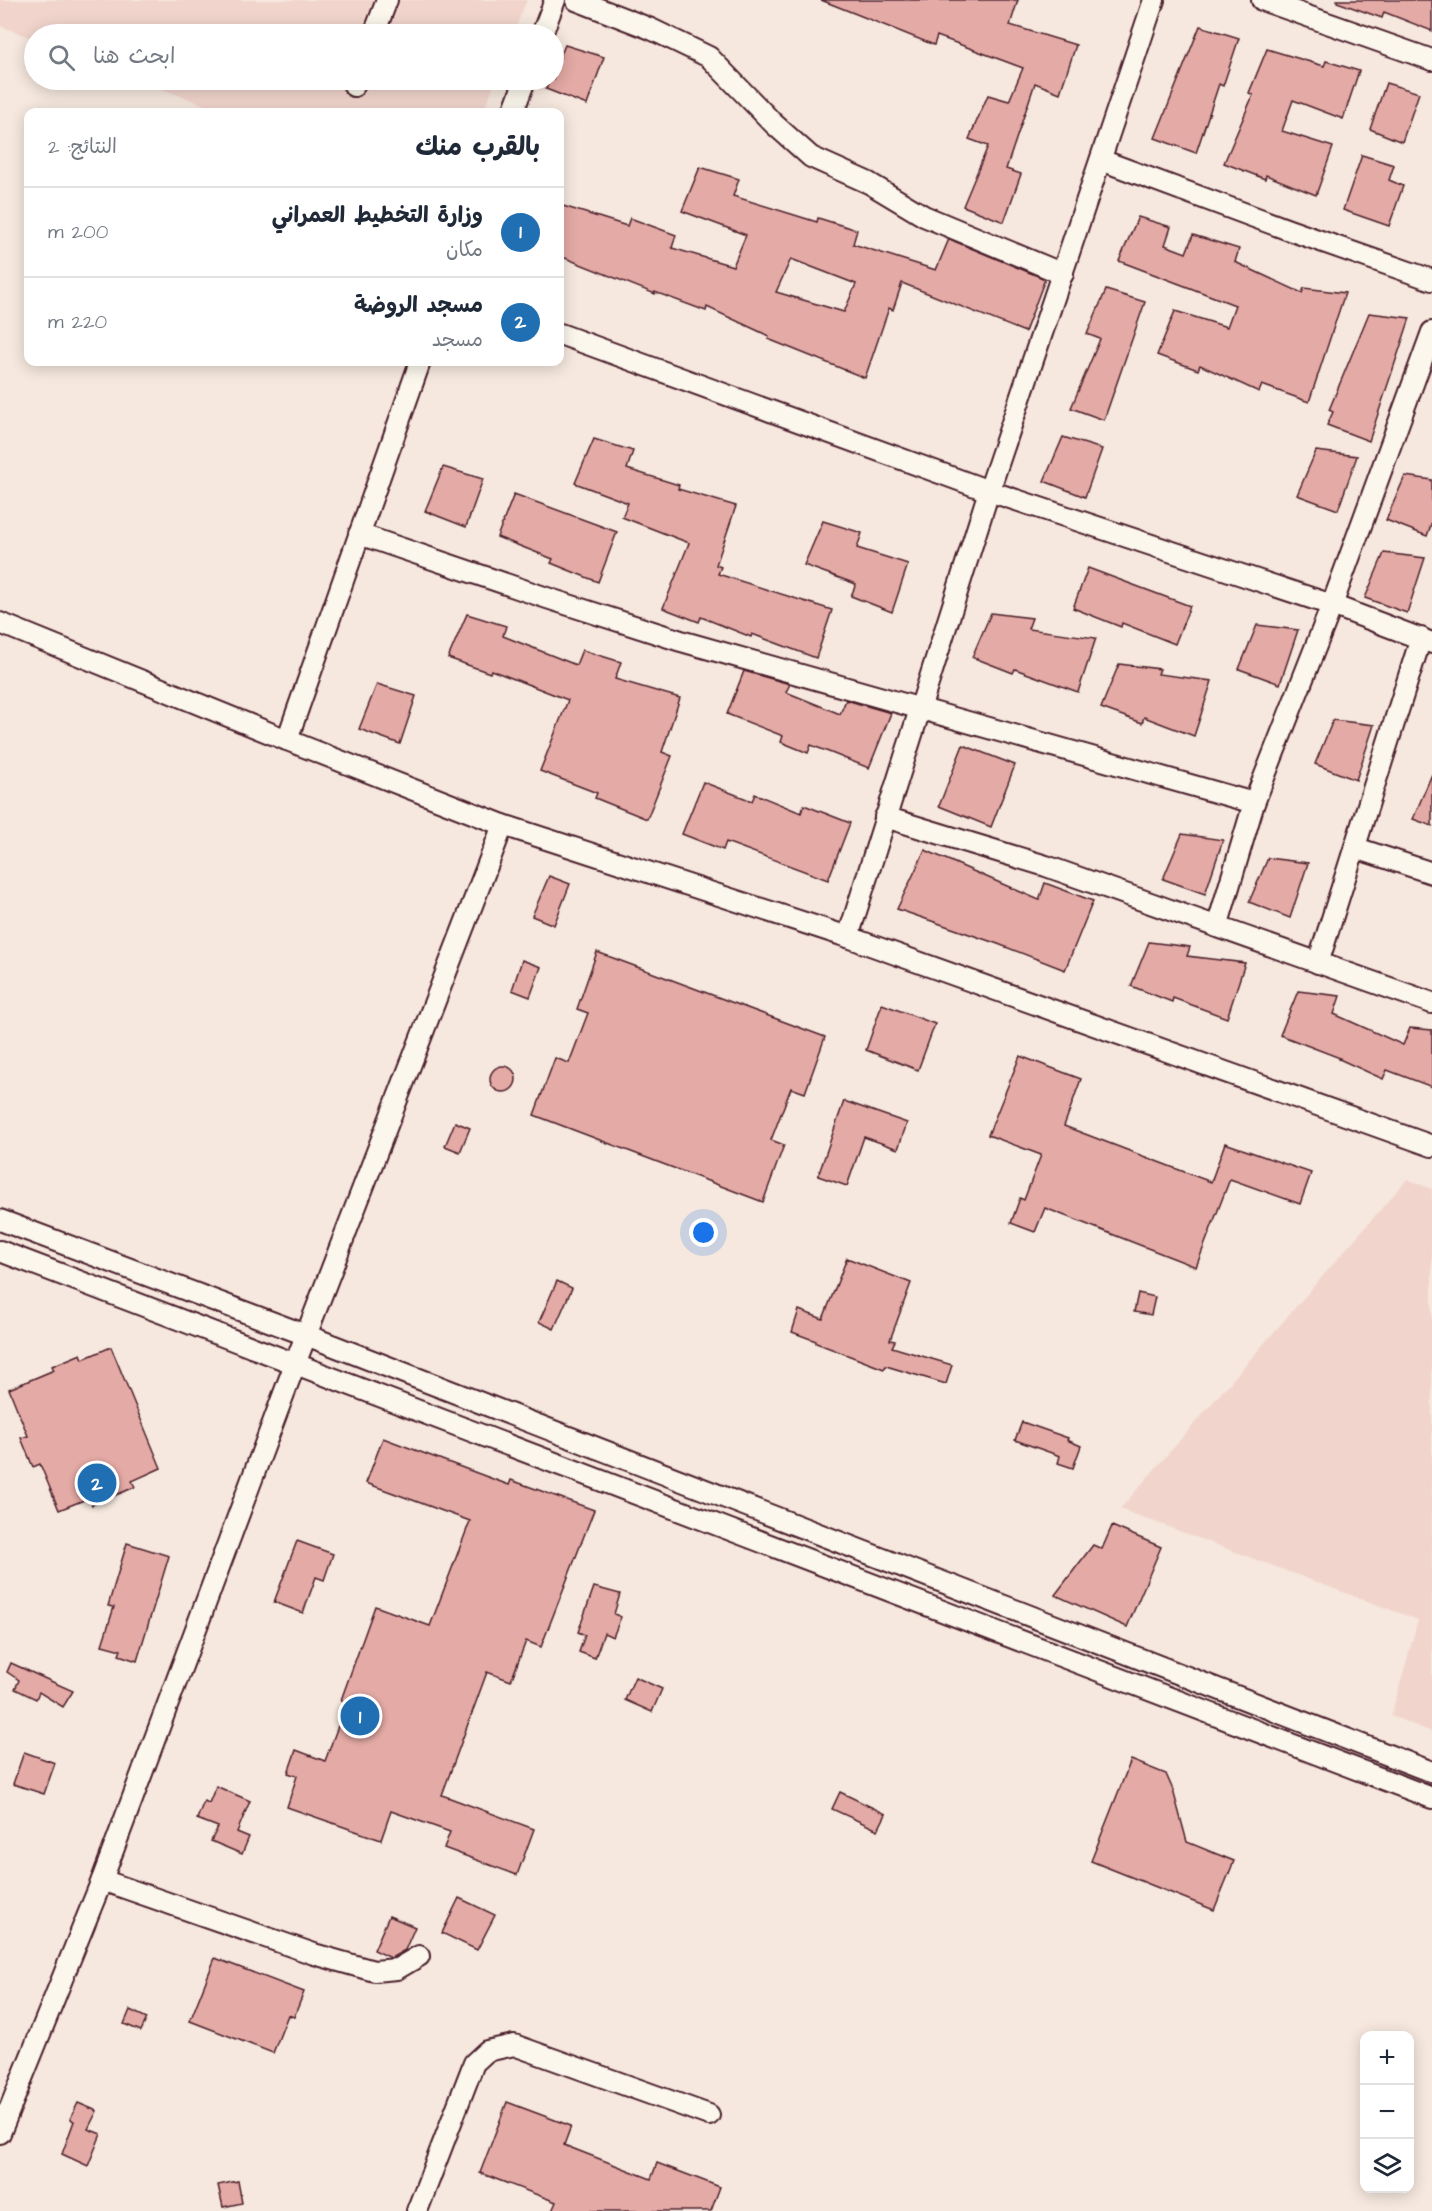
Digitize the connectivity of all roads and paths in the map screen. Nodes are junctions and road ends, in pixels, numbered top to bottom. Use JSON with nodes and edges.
{"nodes":[{"id":1,"x":387,"y":0,"type":"edge"},
{"id":2,"x":555,"y":0,"type":"edge"},
{"id":3,"x":576,"y":0,"type":"edge"},
{"id":4,"x":1154,"y":0,"type":"edge"},
{"id":5,"x":1262,"y":0,"type":"edge"},
{"id":6,"x":378,"y":24,"type":"edge"},
{"id":7,"x":546,"y":24,"type":"edge"},
{"id":8,"x":1432,"y":60,"type":"edge"},
{"id":9,"x":521,"y":90,"type":"edge"},
{"id":10,"x":514,"y":108,"type":"edge"},
{"id":11,"x":1101,"y":159,"type":"junction"},
{"id":12,"x":1063,"y":274,"type":"junction"},
{"id":13,"x":1432,"y":280,"type":"edge"},
{"id":14,"x":1432,"y":332,"type":"edge"},
{"id":15,"x":564,"y":335,"type":"edge"},
{"id":16,"x":419,"y":366,"type":"edge"},
{"id":17,"x":989,"y":491,"type":"junction"},
{"id":18,"x":359,"y":534,"type":"junction"},
{"id":19,"x":1332,"y":605,"type":"junction"},
{"id":20,"x":0,"y":623,"type":"edge"},
{"id":21,"x":1427,"y":640,"type":"edge"},
{"id":22,"x":920,"y":707,"type":"junction"},
{"id":23,"x":286,"y":740,"type":"junction"},
{"id":24,"x":1254,"y":803,"type":"junction"},
{"id":25,"x":885,"y":817,"type":"junction"},
{"id":26,"x":503,"y":825,"type":"junction"},
{"id":27,"x":1356,"y":848,"type":"junction"},
{"id":28,"x":1432,"y":873,"type":"edge"},
{"id":29,"x":1217,"y":927,"type":"junction"},
{"id":30,"x":848,"y":937,"type":"junction"},
{"id":31,"x":1318,"y":963,"type":"junction"},
{"id":32,"x":1432,"y":1003,"type":"edge"},
{"id":33,"x":1432,"y":1146,"type":"edge"},
{"id":34,"x":0,"y":1220,"type":"edge"},
{"id":35,"x":0,"y":1251,"type":"edge"},
{"id":36,"x":306,"y":1335,"type":"junction"},
{"id":37,"x":295,"y":1364,"type":"junction"},
{"id":38,"x":1432,"y":1772,"type":"edge"},
{"id":39,"x":1432,"y":1798,"type":"edge"},
{"id":40,"x":102,"y":1880,"type":"junction"},
{"id":41,"x":419,"y":1956,"type":"dead end"},
{"id":42,"x":709,"y":2115,"type":"dead end"},
{"id":43,"x":0,"y":2133,"type":"edge"},
{"id":44,"x":417,"y":2211,"type":"edge"}],
"edges":[{"from":1,"to":6,"type":"street"},
{"from":2,"to":7,"type":"street"},
{"from":3,"to":12,"type":"street"},
{"from":4,"to":11,"type":"street"},
{"from":5,"to":8,"type":"street"},
{"from":9,"to":10,"type":"street"},
{"from":11,"to":12,"type":"street"},
{"from":11,"to":13,"type":"street"},
{"from":12,"to":17,"type":"street"},
{"from":14,"to":19,"type":"street"},
{"from":15,"to":17,"type":"street"},
{"from":16,"to":18,"type":"street"},
{"from":17,"to":19,"type":"street"},
{"from":17,"to":22,"type":"street"},
{"from":18,"to":22,"type":"street"},
{"from":18,"to":23,"type":"street"},
{"from":19,"to":21,"type":"street"},
{"from":19,"to":24,"type":"street"},
{"from":20,"to":23,"type":"street"},
{"from":21,"to":27,"type":"street"},
{"from":22,"to":24,"type":"street"},
{"from":22,"to":25,"type":"street"},
{"from":23,"to":26,"type":"street"},
{"from":24,"to":29,"type":"street"},
{"from":25,"to":29,"type":"street"},
{"from":25,"to":30,"type":"street"},
{"from":26,"to":30,"type":"street"},
{"from":26,"to":36,"type":"street"},
{"from":27,"to":28,"type":"street"},
{"from":27,"to":31,"type":"street"},
{"from":29,"to":31,"type":"street"},
{"from":30,"to":33,"type":"street"},
{"from":31,"to":32,"type":"street"},
{"from":34,"to":36,"type":"street"},
{"from":35,"to":37,"type":"street"},
{"from":36,"to":37,"type":"street"},
{"from":36,"to":38,"type":"street"},
{"from":37,"to":39,"type":"street"},
{"from":37,"to":40,"type":"street"},
{"from":40,"to":41,"type":"street"},
{"from":40,"to":43,"type":"street"},
{"from":42,"to":44,"type":"street"}]}
